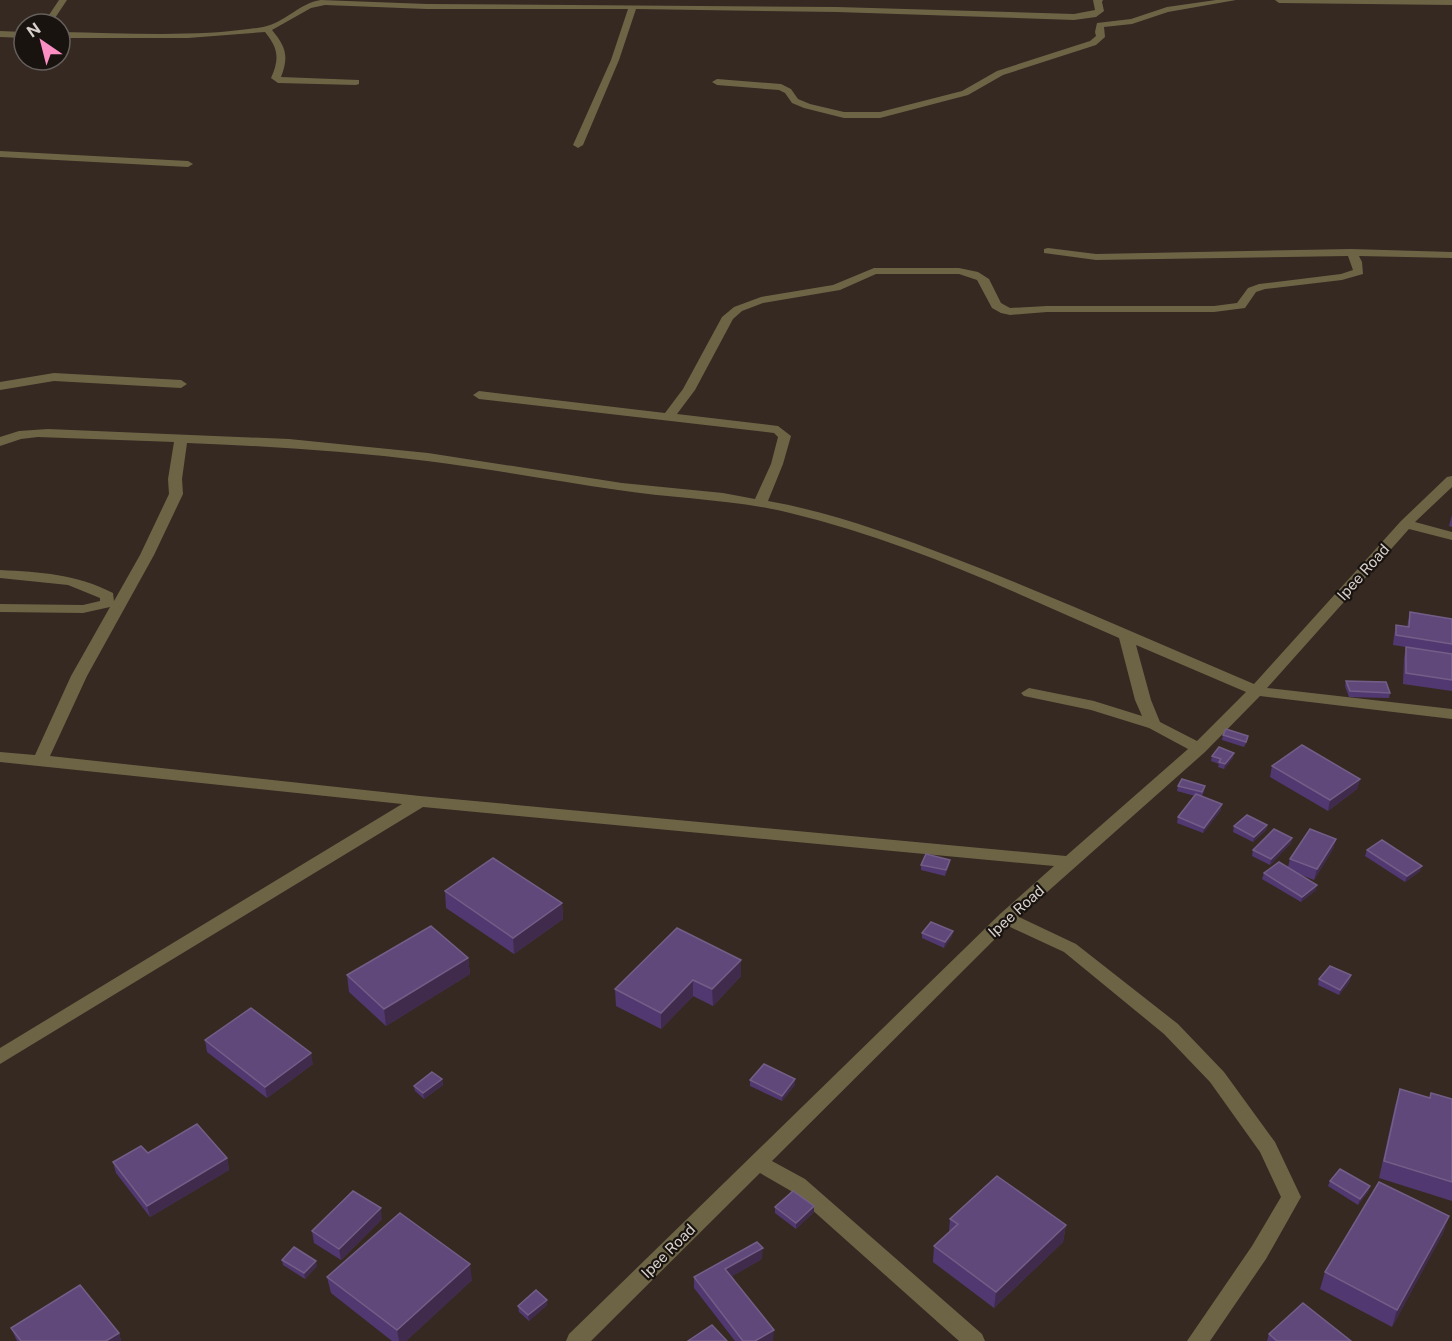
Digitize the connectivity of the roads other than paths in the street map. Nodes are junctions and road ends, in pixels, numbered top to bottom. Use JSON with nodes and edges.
{"nodes":[{"id":1,"x":938,"y":0,"type":"edge"},
{"id":2,"x":1099,"y":0,"type":"edge"},
{"id":3,"x":1232,"y":0,"type":"edge"},
{"id":4,"x":1279,"y":0,"type":"edge"},
{"id":5,"x":1452,"y":2,"type":"edge"},
{"id":6,"x":786,"y":5,"type":"edge"},
{"id":7,"x":633,"y":7,"type":"junction"},
{"id":8,"x":935,"y":13,"type":"junction"},
{"id":9,"x":267,"y":29,"type":"junction"},
{"id":10,"x":72,"y":35,"type":"edge"},
{"id":11,"x":356,"y":82,"type":"dead end"},
{"id":12,"x":717,"y":82,"type":"dead end"},
{"id":13,"x":578,"y":145,"type":"dead end"},
{"id":14,"x":0,"y":154,"type":"edge"},
{"id":15,"x":188,"y":164,"type":"dead end"},
{"id":16,"x":1048,"y":251,"type":"dead end"},
{"id":17,"x":1351,"y":252,"type":"junction"},
{"id":18,"x":1452,"y":255,"type":"edge"},
{"id":19,"x":181,"y":384,"type":"dead end"},
{"id":20,"x":0,"y":386,"type":"edge"},
{"id":21,"x":479,"y":395,"type":"dead end"},
{"id":22,"x":669,"y":416,"type":"junction"},
{"id":23,"x":181,"y":439,"type":"junction"},
{"id":24,"x":0,"y":442,"type":"edge"},
{"id":25,"x":1452,"y":480,"type":"edge"},
{"id":26,"x":760,"y":504,"type":"junction"},
{"id":27,"x":1406,"y":524,"type":"junction"},
{"id":28,"x":1452,"y":537,"type":"edge"},
{"id":29,"x":0,"y":574,"type":"edge"},
{"id":30,"x":112,"y":604,"type":"junction"},
{"id":31,"x":0,"y":608,"type":"edge"},
{"id":32,"x":1125,"y":635,"type":"junction"},
{"id":33,"x":1256,"y":692,"type":"junction"},
{"id":34,"x":1029,"y":693,"type":"dead end"},
{"id":35,"x":1452,"y":714,"type":"edge"},
{"id":36,"x":1154,"y":725,"type":"junction"},
{"id":37,"x":1199,"y":748,"type":"junction"},
{"id":38,"x":3,"y":760,"type":"edge"},
{"id":39,"x":40,"y":760,"type":"junction"},
{"id":40,"x":420,"y":801,"type":"junction"},
{"id":41,"x":1071,"y":862,"type":"junction"},
{"id":42,"x":1006,"y":918,"type":"junction"},
{"id":43,"x":0,"y":1057,"type":"edge"},
{"id":44,"x":758,"y":1163,"type":"junction"},
{"id":45,"x":577,"y":1341,"type":"edge"},
{"id":46,"x":974,"y":1341,"type":"edge"},
{"id":47,"x":1198,"y":1341,"type":"edge"}],
"edges":[{"from":1,"to":8,"type":"street"},
{"from":2,"to":8,"type":"street"},
{"from":3,"to":12,"type":"street"},
{"from":4,"to":5,"type":"street"},
{"from":6,"to":7,"type":"street"},
{"from":6,"to":8,"type":"street"},
{"from":7,"to":9,"type":"street"},
{"from":7,"to":13,"type":"street"},
{"from":9,"to":10,"type":"street"},
{"from":9,"to":11,"type":"street"},
{"from":14,"to":15,"type":"street"},
{"from":16,"to":17,"type":"street"},
{"from":17,"to":18,"type":"street"},
{"from":17,"to":22,"type":"street"},
{"from":19,"to":20,"type":"street"},
{"from":21,"to":22,"type":"street"},
{"from":22,"to":26,"type":"street"},
{"from":23,"to":24,"type":"street"},
{"from":23,"to":26,"type":"street"},
{"from":23,"to":30,"type":"street"},
{"from":25,"to":27,"type":"street","name":"Ipee Road"},
{"from":26,"to":32,"type":"street"},
{"from":27,"to":28,"type":"street"},
{"from":27,"to":33,"type":"street","name":"Ipee Road"},
{"from":29,"to":30,"type":"street"},
{"from":30,"to":31,"type":"street"},
{"from":30,"to":39,"type":"street"},
{"from":32,"to":33,"type":"street"},
{"from":32,"to":36,"type":"street"},
{"from":33,"to":35,"type":"street"},
{"from":33,"to":37,"type":"street","name":"Ipee Road"},
{"from":34,"to":36,"type":"street"},
{"from":36,"to":37,"type":"street"},
{"from":37,"to":41,"type":"street","name":"Ipee Road"},
{"from":38,"to":39,"type":"street"},
{"from":39,"to":40,"type":"street"},
{"from":40,"to":41,"type":"street"},
{"from":40,"to":43,"type":"street"},
{"from":41,"to":42,"type":"street","name":"Ipee Road"},
{"from":42,"to":44,"type":"street","name":"Ipee Road"},
{"from":42,"to":47,"type":"street"},
{"from":44,"to":45,"type":"street","name":"Ipee Road"},
{"from":44,"to":46,"type":"street"}]}
